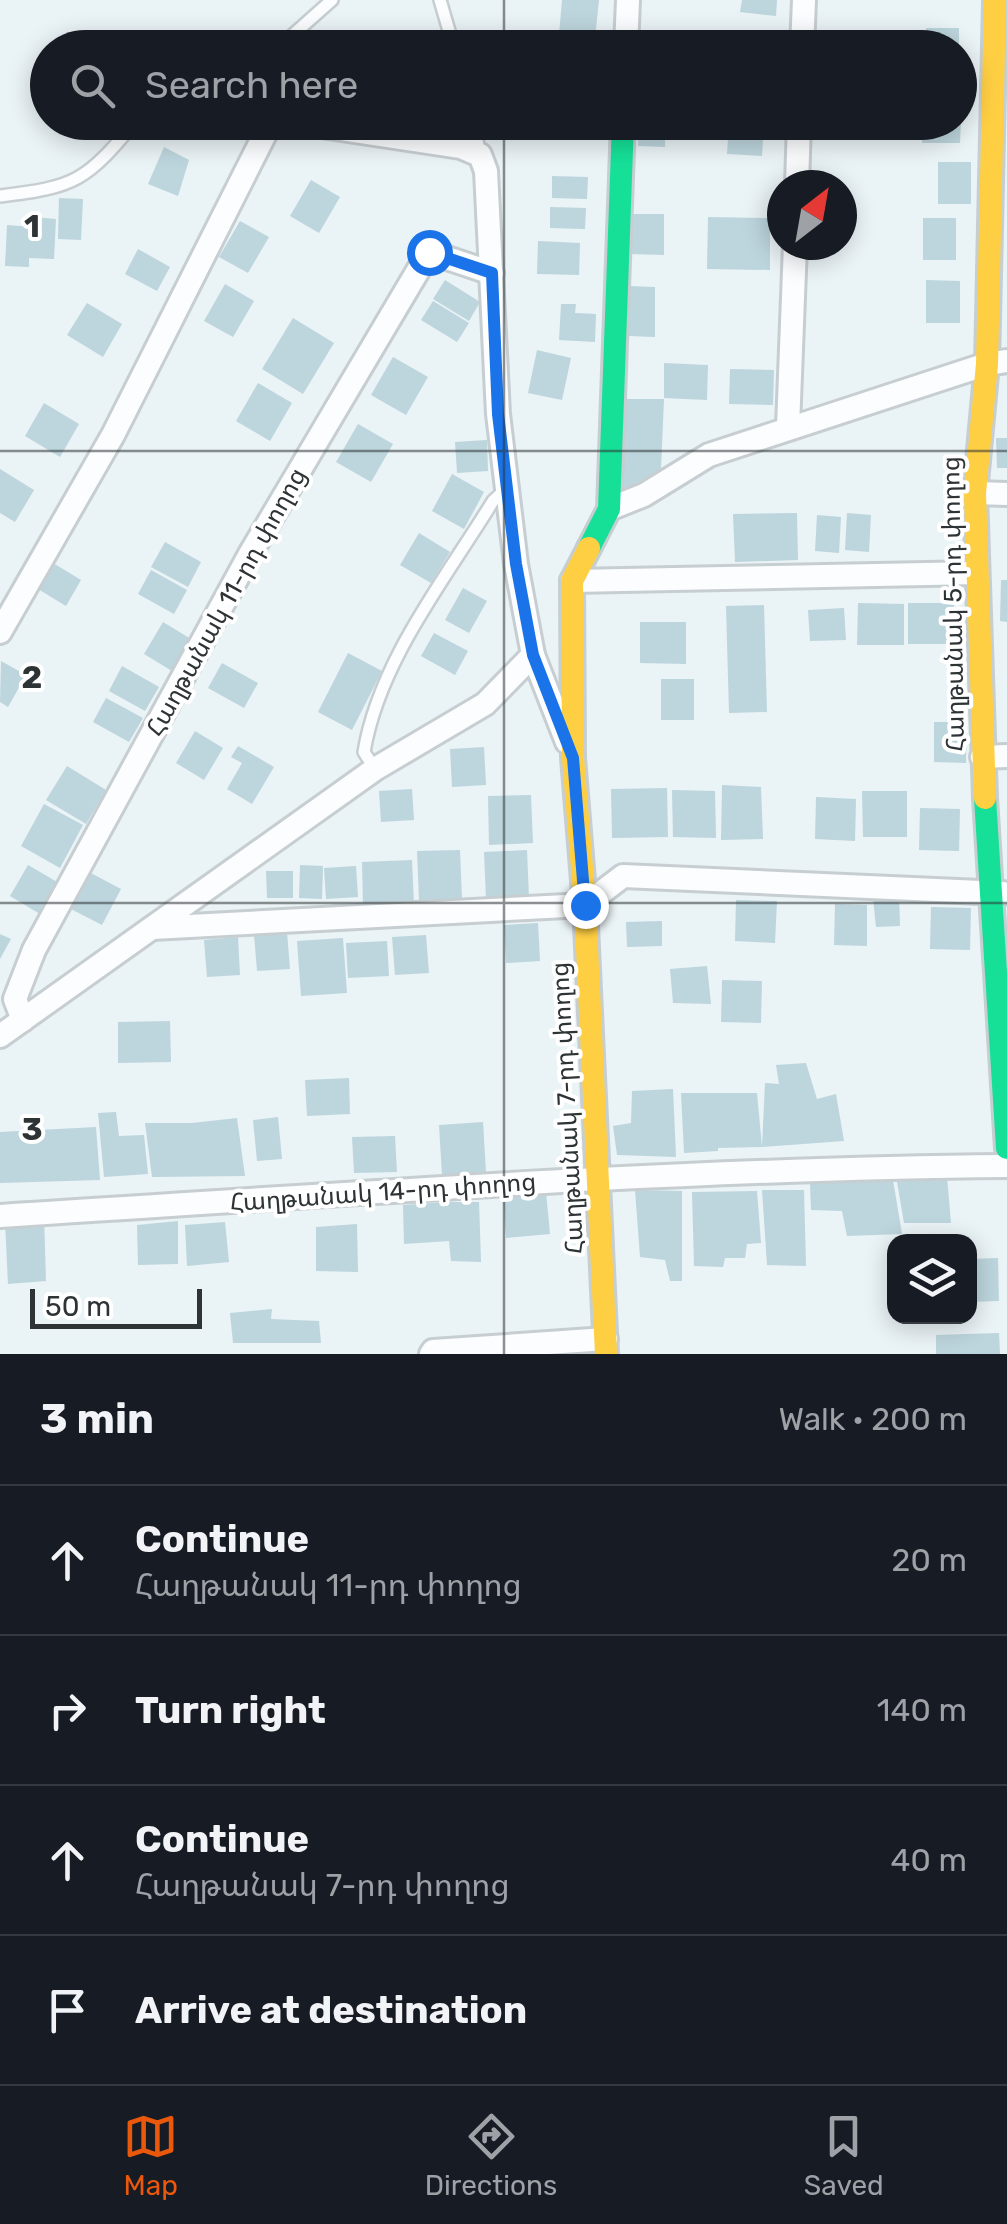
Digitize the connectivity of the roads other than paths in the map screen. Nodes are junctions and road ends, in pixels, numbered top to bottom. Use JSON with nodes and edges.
{"nodes":[{"id":1,"x":332,"y":0,"type":"edge"},
{"id":2,"x":440,"y":0,"type":"edge"},
{"id":3,"x":628,"y":0,"type":"edge"},
{"id":4,"x":804,"y":0,"type":"edge"},
{"id":5,"x":996,"y":0,"type":"edge"},
{"id":6,"x":298,"y":30,"type":"edge"},
{"id":7,"x":449,"y":30,"type":"edge"},
{"id":8,"x":627,"y":30,"type":"edge"},
{"id":9,"x":803,"y":30,"type":"edge"},
{"id":10,"x":118,"y":140,"type":"edge"},
{"id":11,"x":262,"y":140,"type":"edge"},
{"id":12,"x":415,"y":140,"type":"edge"},
{"id":13,"x":477,"y":140,"type":"edge"},
{"id":14,"x":623,"y":140,"type":"edge"},
{"id":15,"x":798,"y":140,"type":"edge"},
{"id":16,"x":480,"y":155,"type":"junction"},
{"id":17,"x":797,"y":170,"type":"edge"},
{"id":18,"x":0,"y":196,"type":"edge"},
{"id":19,"x":794,"y":260,"type":"edge"},
{"id":20,"x":492,"y":273,"type":"junction"},
{"id":21,"x":997,"y":362,"type":"edge"},
{"id":22,"x":788,"y":428,"type":"junction"},
{"id":23,"x":507,"y":488,"type":"junction"},
{"id":24,"x":975,"y":492,"type":"junction"},
{"id":25,"x":1007,"y":494,"type":"edge"},
{"id":26,"x":610,"y":509,"type":"junction"},
{"id":27,"x":976,"y":572,"type":"junction"},
{"id":28,"x":572,"y":581,"type":"junction"},
{"id":29,"x":0,"y":632,"type":"edge"},
{"id":30,"x":533,"y":655,"type":"junction"},
{"id":31,"x":1007,"y":756,"type":"edge"},
{"id":32,"x":982,"y":757,"type":"junction"},
{"id":33,"x":573,"y":758,"type":"junction"},
{"id":34,"x":375,"y":769,"type":"junction"},
{"id":35,"x":999,"y":892,"type":"edge"},
{"id":36,"x":585,"y":905,"type":"junction"},
{"id":37,"x":152,"y":928,"type":"junction"},
{"id":38,"x":23,"y":1020,"type":"junction"},
{"id":39,"x":0,"y":1036,"type":"edge"},
{"id":40,"x":1007,"y":1148,"type":"edge"},
{"id":41,"x":1007,"y":1166,"type":"edge"},
{"id":42,"x":597,"y":1178,"type":"junction"},
{"id":43,"x":0,"y":1216,"type":"edge"},
{"id":44,"x":606,"y":1346,"type":"edge"},
{"id":45,"x":431,"y":1354,"type":"edge"}],
"edges":[{"from":1,"to":6,"type":"lane"},
{"from":2,"to":7,"type":"lane"},
{"from":3,"to":8,"type":"street"},
{"from":4,"to":9,"type":"street"},
{"from":5,"to":21,"type":"street","name":"Հաղթանակ 5-րդ փողոց"},
{"from":10,"to":18,"type":"lane"},
{"from":11,"to":29,"type":"street"},
{"from":12,"to":16,"type":"street"},
{"from":13,"to":16,"type":"lane"},
{"from":14,"to":26,"type":"street"},
{"from":15,"to":17,"type":"street"},
{"from":16,"to":20,"type":"street"},
{"from":19,"to":22,"type":"street"},
{"from":20,"to":23,"type":"street"},
{"from":20,"to":38,"type":"street","name":"Հաղթանակ 11-րդ փողոց"},
{"from":21,"to":22,"type":"street"},
{"from":21,"to":24,"type":"street","name":"Հաղթանակ 5-րդ փողոց"},
{"from":22,"to":26,"type":"street"},
{"from":23,"to":30,"type":"street"},
{"from":23,"to":34,"type":"lane"},
{"from":24,"to":25,"type":"street"},
{"from":24,"to":27,"type":"street","name":"Հաղթանակ 5-րդ փողոց"},
{"from":26,"to":28,"type":"street","name":"Հաղթանակ 7-րդ փողոց"},
{"from":27,"to":28,"type":"street"},
{"from":27,"to":32,"type":"street","name":"Հաղթանակ 5-րդ փողոց"},
{"from":28,"to":33,"type":"street","name":"Հաղթանակ 7-րդ փողոց"},
{"from":30,"to":33,"type":"street"},
{"from":30,"to":34,"type":"street"},
{"from":31,"to":32,"type":"street"},
{"from":32,"to":35,"type":"street","name":"Հաղթանակ 5-րդ փողոց"},
{"from":33,"to":36,"type":"street","name":"Հաղթանակ 7-րդ փողոց"},
{"from":34,"to":37,"type":"street"},
{"from":35,"to":36,"type":"street"},
{"from":35,"to":40,"type":"street","name":"Հաղթանակ 5-րդ փողոց"},
{"from":36,"to":37,"type":"street"},
{"from":36,"to":42,"type":"street","name":"Հաղթանակ 7-րդ փողոց"},
{"from":37,"to":38,"type":"street"},
{"from":38,"to":39,"type":"street"},
{"from":41,"to":42,"type":"street","name":"Հաղթանակ 14-րդ փողոց"},
{"from":42,"to":43,"type":"street","name":"Հաղթանակ 14-րդ փողոց"},
{"from":42,"to":44,"type":"street","name":"Հաղթանակ 7-րդ փողոց"},
{"from":44,"to":45,"type":"street"}]}
